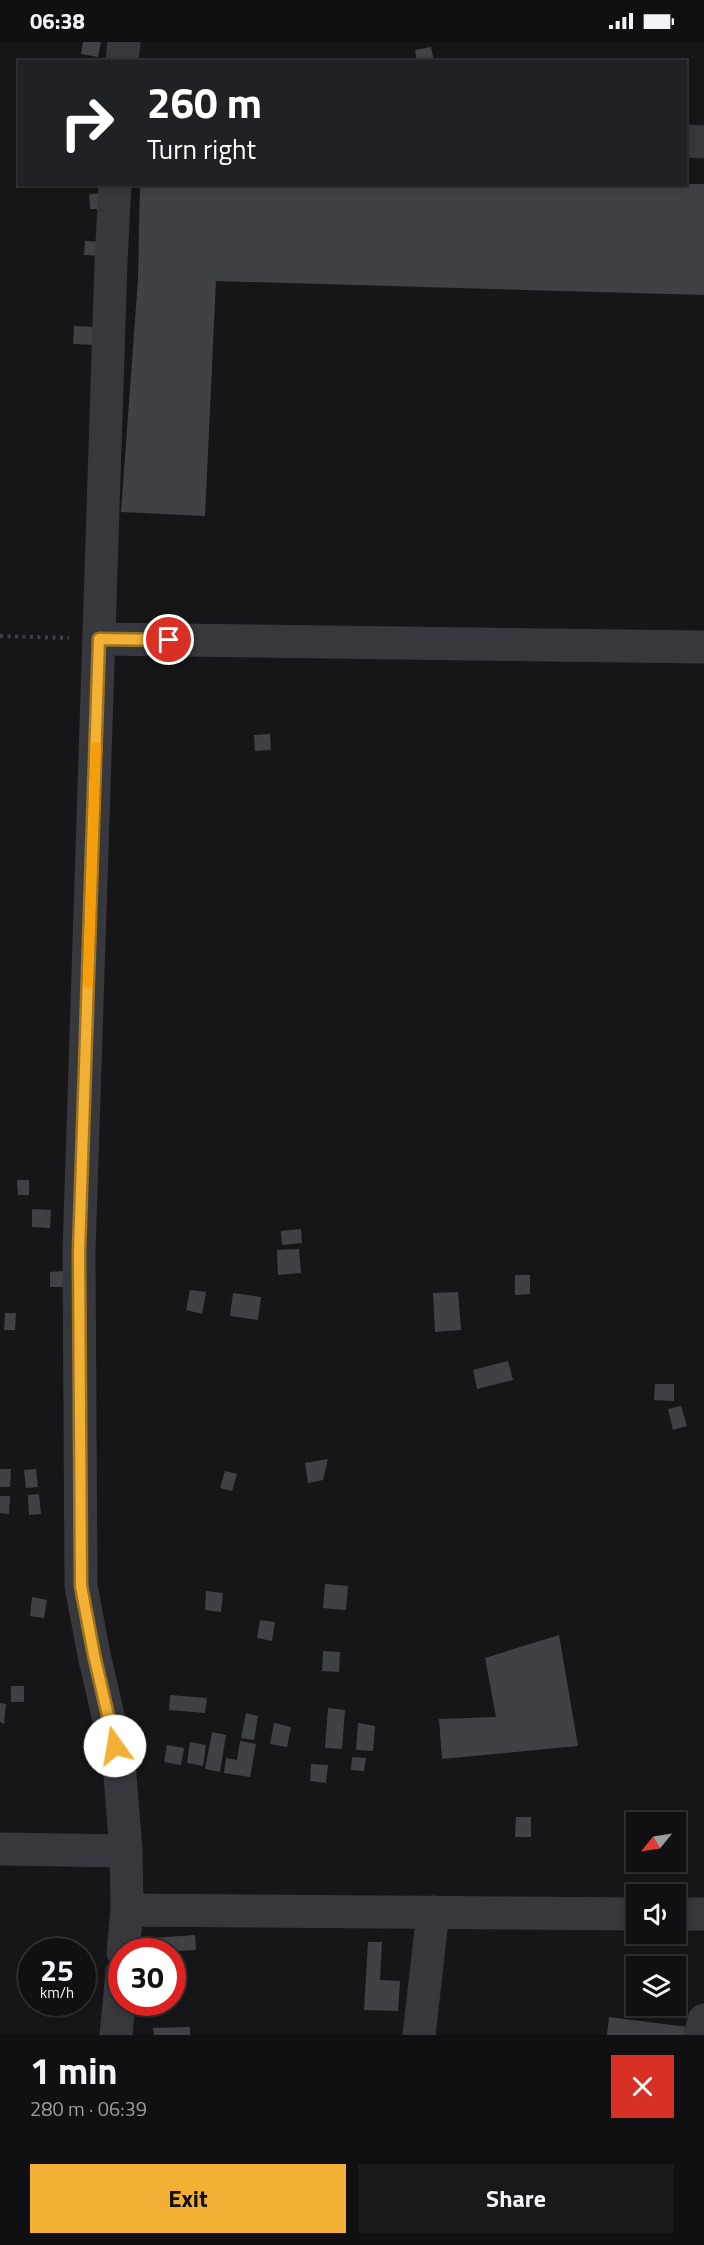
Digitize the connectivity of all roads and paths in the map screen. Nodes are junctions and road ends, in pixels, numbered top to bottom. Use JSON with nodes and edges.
{"nodes":[{"id":1,"x":124,"y":42,"type":"edge"},
{"id":2,"x":123,"y":60,"type":"edge"},
{"id":3,"x":687,"y":141,"type":"edge"},
{"id":4,"x":704,"y":142,"type":"edge"},
{"id":5,"x":116,"y":186,"type":"edge"},
{"id":6,"x":0,"y":636,"type":"edge"},
{"id":7,"x":99,"y":639,"type":"junction"},
{"id":8,"x":704,"y":647,"type":"edge"},
{"id":9,"x":0,"y":1849,"type":"edge"},
{"id":10,"x":126,"y":1851,"type":"junction"},
{"id":11,"x":127,"y":1910,"type":"junction"},
{"id":12,"x":433,"y":1912,"type":"junction"},
{"id":13,"x":626,"y":1914,"type":"edge"},
{"id":14,"x":686,"y":1914,"type":"edge"},
{"id":15,"x":704,"y":1914,"type":"edge"},
{"id":16,"x":124,"y":1938,"type":"edge"},
{"id":17,"x":118,"y":2016,"type":"edge"},
{"id":18,"x":704,"y":2020,"type":"edge"},
{"id":19,"x":116,"y":2035,"type":"edge"},
{"id":20,"x":419,"y":2035,"type":"edge"},
{"id":21,"x":700,"y":2035,"type":"edge"}],
"edges":[{"from":1,"to":2,"type":"street"},
{"from":3,"to":4,"type":"street"},
{"from":5,"to":7,"type":"street"},
{"from":6,"to":7,"type":"path"},
{"from":7,"to":8,"type":"street"},
{"from":7,"to":10,"type":"street"},
{"from":9,"to":10,"type":"street"},
{"from":10,"to":11,"type":"street"},
{"from":11,"to":12,"type":"street"},
{"from":11,"to":16,"type":"street"},
{"from":12,"to":13,"type":"street"},
{"from":12,"to":20,"type":"street"},
{"from":14,"to":15,"type":"street"},
{"from":17,"to":19,"type":"street"},
{"from":18,"to":21,"type":"street"}]}
